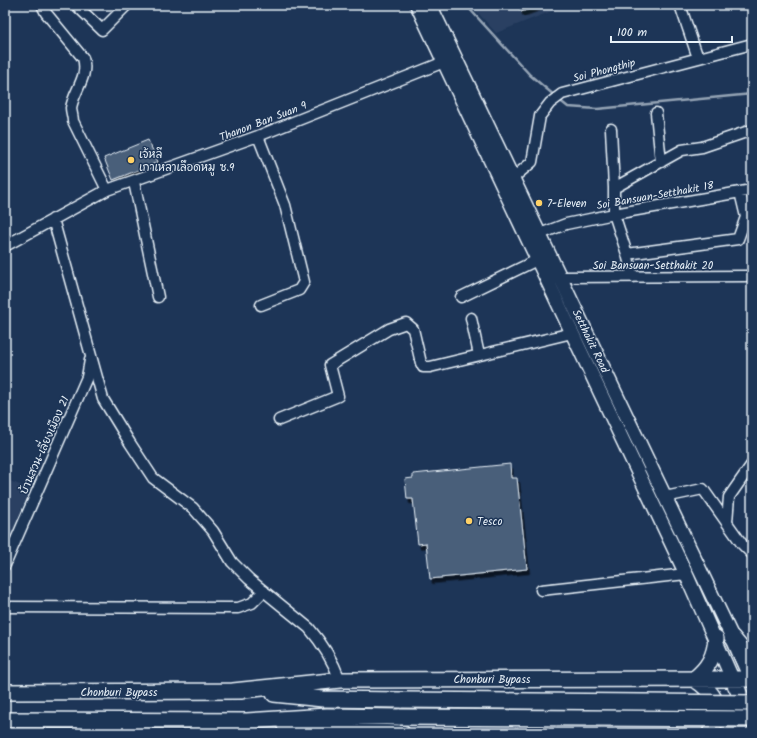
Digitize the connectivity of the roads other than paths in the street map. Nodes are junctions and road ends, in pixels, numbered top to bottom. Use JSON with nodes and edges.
{"nodes":[{"id":1,"x":42,"y":5,"type":"edge"},
{"id":2,"x":76,"y":5,"type":"edge"},
{"id":3,"x":127,"y":5,"type":"edge"},
{"id":4,"x":417,"y":5,"type":"edge"},
{"id":5,"x":430,"y":5,"type":"edge"},
{"id":6,"x":680,"y":5,"type":"edge"},
{"id":7,"x":752,"y":44,"type":"edge"},
{"id":8,"x":698,"y":58,"type":"junction"},
{"id":9,"x":450,"y":60,"type":"junction"},
{"id":10,"x":656,"y":113,"type":"dead end"},
{"id":11,"x":611,"y":129,"type":"dead end"},
{"id":12,"x":752,"y":130,"type":"edge"},
{"id":13,"x":258,"y":136,"type":"junction"},
{"id":14,"x":661,"y":162,"type":"junction"},
{"id":15,"x":513,"y":178,"type":"junction"},
{"id":16,"x":134,"y":182,"type":"junction"},
{"id":17,"x":614,"y":188,"type":"junction"},
{"id":18,"x":107,"y":190,"type":"junction"},
{"id":19,"x":752,"y":190,"type":"edge"},
{"id":20,"x":740,"y":192,"type":"junction"},
{"id":21,"x":614,"y":214,"type":"junction"},
{"id":22,"x":53,"y":219,"type":"junction"},
{"id":23,"x":540,"y":234,"type":"junction"},
{"id":24,"x":5,"y":246,"type":"edge"},
{"id":25,"x":627,"y":254,"type":"junction"},
{"id":26,"x":537,"y":260,"type":"junction"},
{"id":27,"x":746,"y":276,"type":"dead end"},
{"id":28,"x":561,"y":277,"type":"junction"},
{"id":29,"x":633,"y":277,"type":"junction"},
{"id":30,"x":158,"y":297,"type":"dead end"},
{"id":31,"x":461,"y":297,"type":"dead end"},
{"id":32,"x":261,"y":305,"type":"dead end"},
{"id":33,"x":471,"y":318,"type":"dead end"},
{"id":34,"x":572,"y":333,"type":"junction"},
{"id":35,"x":479,"y":355,"type":"junction"},
{"id":36,"x":90,"y":356,"type":"junction"},
{"id":37,"x":626,"y":414,"type":"junction"},
{"id":38,"x":279,"y":420,"type":"dead end"},
{"id":39,"x":613,"y":420,"type":"junction"},
{"id":40,"x":752,"y":464,"type":"edge"},
{"id":41,"x":665,"y":497,"type":"junction"},
{"id":42,"x":727,"y":522,"type":"junction"},
{"id":43,"x":752,"y":554,"type":"edge"},
{"id":44,"x":5,"y":565,"type":"edge"},
{"id":45,"x":686,"y":574,"type":"junction"},
{"id":46,"x":541,"y":590,"type":"dead end"},
{"id":47,"x":264,"y":592,"type":"junction"},
{"id":48,"x":5,"y":607,"type":"edge"},
{"id":49,"x":732,"y":637,"type":"junction"},
{"id":50,"x":716,"y":638,"type":"junction"},
{"id":51,"x":752,"y":661,"type":"edge"},
{"id":52,"x":732,"y":678,"type":"junction"},
{"id":53,"x":694,"y":679,"type":"junction"},
{"id":54,"x":340,"y":680,"type":"junction"},
{"id":55,"x":751,"y":680,"type":"edge"},
{"id":56,"x":233,"y":691,"type":"junction"},
{"id":57,"x":5,"y":692,"type":"edge"},
{"id":58,"x":752,"y":703,"type":"edge"},
{"id":59,"x":5,"y":720,"type":"edge"},
{"id":60,"x":752,"y":720,"type":"edge"},
{"id":61,"x":246,"y":721,"type":"junction"},
{"id":62,"x":390,"y":733,"type":"edge"},
{"id":63,"x":402,"y":733,"type":"edge"},
{"id":64,"x":710,"y":733,"type":"edge"}],
"edges":[{"from":1,"to":18,"type":"street"},
{"from":2,"to":3,"type":"street"},
{"from":4,"to":9,"type":"main road","name":"Setthakit Road"},
{"from":5,"to":9,"type":"main road","name":"Setthakit Road"},
{"from":6,"to":8,"type":"street"},
{"from":7,"to":8,"type":"street","name":"Soi Phongthip"},
{"from":8,"to":15,"type":"street","name":"Soi Phongthip"},
{"from":9,"to":13,"type":"street","name":"Thanon Ban Suan 9"},
{"from":9,"to":15,"type":"main road","name":"Setthakit Road"},
{"from":9,"to":26,"type":"main road","name":"Setthakit Road"},
{"from":10,"to":14,"type":"street"},
{"from":11,"to":17,"type":"street"},
{"from":12,"to":14,"type":"street"},
{"from":13,"to":16,"type":"street","name":"Thanon Ban Suan 9"},
{"from":13,"to":32,"type":"street"},
{"from":14,"to":17,"type":"street"},
{"from":15,"to":23,"type":"main road","name":"Setthakit Road"},
{"from":16,"to":18,"type":"street","name":"Thanon Ban Suan 9"},
{"from":16,"to":30,"type":"street"},
{"from":17,"to":21,"type":"street"},
{"from":18,"to":22,"type":"street","name":"Thanon Ban Suan 9"},
{"from":19,"to":20,"type":"street","name":"Soi Bansuan-Setthakit 18"},
{"from":20,"to":21,"type":"street","name":"Soi Bansuan-Setthakit 18"},
{"from":20,"to":25,"type":"street"},
{"from":21,"to":23,"type":"street","name":"Soi Bansuan-Setthakit 18"},
{"from":21,"to":25,"type":"street"},
{"from":22,"to":24,"type":"street","name":"Thanon Ban Suan 9"},
{"from":22,"to":36,"type":"street"},
{"from":23,"to":28,"type":"main road","name":"Setthakit Road"},
{"from":25,"to":29,"type":"street"},
{"from":26,"to":31,"type":"street"},
{"from":26,"to":34,"type":"main road","name":"Setthakit Road"},
{"from":27,"to":29,"type":"street","name":"Soi Bansuan-Setthakit 20"},
{"from":28,"to":29,"type":"street","name":"Soi Bansuan-Setthakit 20"},
{"from":28,"to":37,"type":"main road","name":"Setthakit Road"},
{"from":33,"to":35,"type":"street"},
{"from":34,"to":35,"type":"street"},
{"from":34,"to":39,"type":"main road","name":"Setthakit Road"},
{"from":35,"to":38,"type":"street"},
{"from":36,"to":44,"type":"street","name":"บ้านสวน-เลี่ยงเมือง 21"},
{"from":36,"to":47,"type":"street"},
{"from":37,"to":39,"type":"main road"},
{"from":37,"to":41,"type":"main road","name":"Setthakit Road"},
{"from":39,"to":45,"type":"main road","name":"Setthakit Road"},
{"from":40,"to":42,"type":"street"},
{"from":41,"to":42,"type":"street"},
{"from":41,"to":49,"type":"main road","name":"Setthakit Road"},
{"from":42,"to":43,"type":"street"},
{"from":45,"to":46,"type":"street"},
{"from":45,"to":50,"type":"main road","name":"Setthakit Road"},
{"from":47,"to":48,"type":"street"},
{"from":47,"to":54,"type":"street"},
{"from":49,"to":51,"type":"highway"},
{"from":49,"to":55,"type":"main road","name":"Setthakit Road"},
{"from":50,"to":52,"type":"main road","name":"Setthakit Road"},
{"from":50,"to":53,"type":"highway"},
{"from":52,"to":53,"type":"highway","name":"Chonburi Bypass"},
{"from":52,"to":55,"type":"highway","name":"Chonburi Bypass"},
{"from":52,"to":60,"type":"highway"},
{"from":53,"to":54,"type":"highway","name":"Chonburi Bypass"},
{"from":53,"to":64,"type":"highway"},
{"from":54,"to":56,"type":"highway","name":"Chonburi Bypass"},
{"from":56,"to":57,"type":"highway","name":"Chonburi Bypass"},
{"from":56,"to":58,"type":"highway","name":"Chonburi Bypass","bridge":true},
{"from":59,"to":61,"type":"highway"},
{"from":60,"to":61,"type":"highway","bridge":true},
{"from":61,"to":62,"type":"highway"},
{"from":62,"to":63,"type":"highway"}]}
